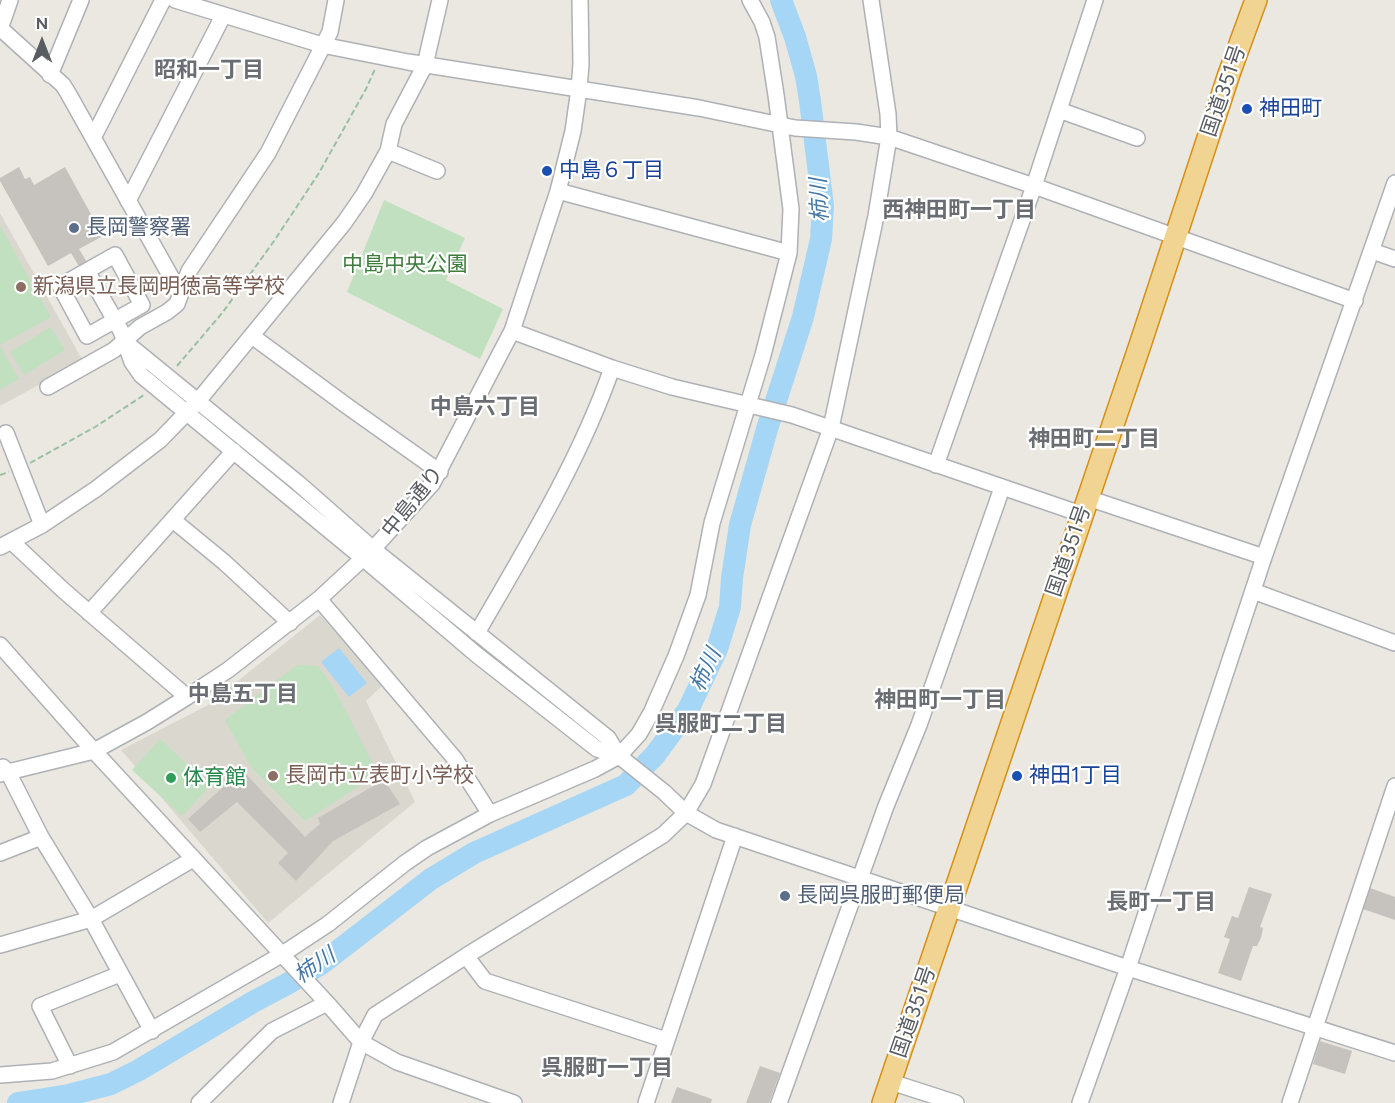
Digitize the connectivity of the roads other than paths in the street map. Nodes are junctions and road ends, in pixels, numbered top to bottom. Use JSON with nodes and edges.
{"nodes":[{"id":1,"x":10,"y":0,"type":"edge"},
{"id":2,"x":81,"y":0,"type":"edge"},
{"id":3,"x":163,"y":0,"type":"edge"},
{"id":4,"x":175,"y":0,"type":"edge"},
{"id":5,"x":336,"y":0,"type":"edge"},
{"id":6,"x":440,"y":0,"type":"edge"},
{"id":7,"x":580,"y":0,"type":"edge"},
{"id":8,"x":750,"y":0,"type":"edge"},
{"id":9,"x":872,"y":0,"type":"edge"},
{"id":10,"x":1095,"y":0,"type":"edge"},
{"id":11,"x":1256,"y":0,"type":"edge"},
{"id":12,"x":222,"y":16,"type":"junction"},
{"id":13,"x":0,"y":29,"type":"edge"},
{"id":14,"x":322,"y":45,"type":"junction"},
{"id":15,"x":425,"y":65,"type":"junction"},
{"id":16,"x":50,"y":75,"type":"junction"},
{"id":17,"x":579,"y":89,"type":"junction"},
{"id":18,"x":1059,"y":110,"type":"junction"},
{"id":19,"x":787,"y":126,"type":"junction"},
{"id":20,"x":93,"y":138,"type":"junction"},
{"id":21,"x":889,"y":138,"type":"junction"},
{"id":22,"x":1137,"y":138,"type":"dead end"},
{"id":23,"x":388,"y":151,"type":"junction"},
{"id":24,"x":437,"y":171,"type":"dead end"},
{"id":25,"x":1395,"y":183,"type":"edge"},
{"id":26,"x":1034,"y":186,"type":"junction"},
{"id":27,"x":558,"y":191,"type":"junction"},
{"id":28,"x":128,"y":201,"type":"junction"},
{"id":29,"x":1176,"y":237,"type":"junction"},
{"id":30,"x":1372,"y":251,"type":"junction"},
{"id":31,"x":789,"y":253,"type":"junction"},
{"id":32,"x":1395,"y":259,"type":"edge"},
{"id":33,"x":87,"y":271,"type":"junction"},
{"id":34,"x":180,"y":293,"type":"junction"},
{"id":35,"x":1354,"y":301,"type":"junction"},
{"id":36,"x":115,"y":320,"type":"junction"},
{"id":37,"x":512,"y":331,"type":"junction"},
{"id":38,"x":252,"y":336,"type":"junction"},
{"id":39,"x":124,"y":341,"type":"junction"},
{"id":40,"x":612,"y":368,"type":"junction"},
{"id":41,"x":48,"y":387,"type":"dead end"},
{"id":42,"x":198,"y":401,"type":"junction"},
{"id":43,"x":752,"y":406,"type":"junction"},
{"id":44,"x":186,"y":413,"type":"junction"},
{"id":45,"x":831,"y":428,"type":"junction"},
{"id":46,"x":6,"y":433,"type":"dead end"},
{"id":47,"x":234,"y":451,"type":"junction"},
{"id":48,"x":936,"y":465,"type":"junction"},
{"id":49,"x":441,"y":472,"type":"junction"},
{"id":50,"x":1002,"y":488,"type":"junction"},
{"id":51,"x":1085,"y":506,"type":"junction"},
{"id":52,"x":173,"y":520,"type":"junction"},
{"id":53,"x":42,"y":525,"type":"junction"},
{"id":54,"x":6,"y":544,"type":"edge"},
{"id":55,"x":369,"y":554,"type":"junction"},
{"id":56,"x":1264,"y":557,"type":"junction"},
{"id":57,"x":1253,"y":591,"type":"junction"},
{"id":58,"x":319,"y":599,"type":"junction"},
{"id":59,"x":89,"y":613,"type":"junction"},
{"id":60,"x":290,"y":623,"type":"junction"},
{"id":61,"x":477,"y":633,"type":"junction"},
{"id":62,"x":1395,"y":643,"type":"edge"},
{"id":63,"x":0,"y":645,"type":"edge"},
{"id":64,"x":187,"y":698,"type":"junction"},
{"id":65,"x":94,"y":751,"type":"junction"},
{"id":66,"x":622,"y":758,"type":"junction"},
{"id":67,"x":3,"y":770,"type":"edge"},
{"id":68,"x":1395,"y":786,"type":"edge"},
{"id":69,"x":686,"y":813,"type":"junction"},
{"id":70,"x":490,"y":814,"type":"junction"},
{"id":71,"x":1388,"y":829,"type":"edge"},
{"id":72,"x":735,"y":836,"type":"junction"},
{"id":73,"x":41,"y":837,"type":"junction"},
{"id":74,"x":0,"y":853,"type":"edge"},
{"id":75,"x":193,"y":859,"type":"junction"},
{"id":76,"x":860,"y":877,"type":"junction"},
{"id":77,"x":948,"y":907,"type":"junction"},
{"id":78,"x":91,"y":919,"type":"junction"},
{"id":79,"x":0,"y":945,"type":"edge"},
{"id":80,"x":466,"y":956,"type":"junction"},
{"id":81,"x":285,"y":960,"type":"junction"},
{"id":82,"x":1128,"y":968,"type":"junction"},
{"id":83,"x":120,"y":974,"type":"junction"},
{"id":84,"x":327,"y":1003,"type":"junction"},
{"id":85,"x":1314,"y":1028,"type":"junction"},
{"id":86,"x":152,"y":1031,"type":"junction"},
{"id":87,"x":666,"y":1040,"type":"junction"},
{"id":88,"x":361,"y":1042,"type":"junction"},
{"id":89,"x":1395,"y":1053,"type":"edge"},
{"id":90,"x":70,"y":1066,"type":"junction"},
{"id":91,"x":0,"y":1075,"type":"edge"},
{"id":92,"x":891,"y":1082,"type":"junction"},
{"id":93,"x":199,"y":1103,"type":"edge"},
{"id":94,"x":341,"y":1103,"type":"edge"},
{"id":95,"x":514,"y":1103,"type":"edge"},
{"id":96,"x":645,"y":1103,"type":"edge"},
{"id":97,"x":779,"y":1103,"type":"edge"},
{"id":98,"x":883,"y":1103,"type":"edge"},
{"id":99,"x":956,"y":1103,"type":"edge"},
{"id":100,"x":1080,"y":1103,"type":"edge"},
{"id":101,"x":1290,"y":1103,"type":"edge"}],
"edges":[{"from":1,"to":13,"type":"street"},
{"from":2,"to":16,"type":"street"},
{"from":3,"to":20,"type":"street"},
{"from":4,"to":12,"type":"street"},
{"from":5,"to":14,"type":"street"},
{"from":6,"to":15,"type":"street"},
{"from":7,"to":17,"type":"street","name":"中島通り"},
{"from":8,"to":19,"type":"street"},
{"from":9,"to":21,"type":"street"},
{"from":10,"to":18,"type":"street"},
{"from":11,"to":29,"type":"highway","name":"国道351号"},
{"from":12,"to":14,"type":"street"},
{"from":12,"to":28,"type":"street"},
{"from":13,"to":16,"type":"street"},
{"from":14,"to":15,"type":"street"},
{"from":14,"to":34,"type":"street"},
{"from":15,"to":17,"type":"street"},
{"from":15,"to":23,"type":"street"},
{"from":16,"to":20,"type":"street"},
{"from":17,"to":19,"type":"street"},
{"from":17,"to":27,"type":"street","name":"中島通り"},
{"from":18,"to":22,"type":"street"},
{"from":18,"to":26,"type":"street"},
{"from":19,"to":21,"type":"street"},
{"from":19,"to":31,"type":"street"},
{"from":20,"to":28,"type":"street"},
{"from":21,"to":26,"type":"street"},
{"from":21,"to":45,"type":"street"},
{"from":23,"to":24,"type":"street"},
{"from":23,"to":38,"type":"street"},
{"from":25,"to":30,"type":"street"},
{"from":26,"to":29,"type":"street"},
{"from":26,"to":48,"type":"street"},
{"from":27,"to":31,"type":"street"},
{"from":27,"to":37,"type":"street","name":"中島通り"},
{"from":28,"to":34,"type":"street"},
{"from":29,"to":35,"type":"street"},
{"from":29,"to":51,"type":"highway","name":"国道351号"},
{"from":30,"to":32,"type":"street"},
{"from":30,"to":35,"type":"street"},
{"from":31,"to":43,"type":"street"},
{"from":33,"to":36,"type":"street"},
{"from":33,"to":36,"type":"street"},
{"from":33,"to":36,"type":"street"},
{"from":34,"to":39,"type":"street"},
{"from":35,"to":56,"type":"street"},
{"from":36,"to":39,"type":"street"},
{"from":37,"to":40,"type":"street"},
{"from":37,"to":49,"type":"street","name":"中島通り"},
{"from":38,"to":42,"type":"street"},
{"from":38,"to":49,"type":"street"},
{"from":39,"to":41,"type":"street"},
{"from":39,"to":42,"type":"street"},
{"from":39,"to":44,"type":"street"},
{"from":40,"to":43,"type":"street"},
{"from":40,"to":61,"type":"street"},
{"from":42,"to":44,"type":"street"},
{"from":42,"to":55,"type":"street"},
{"from":43,"to":45,"type":"street"},
{"from":43,"to":66,"type":"street"},
{"from":44,"to":47,"type":"street"},
{"from":44,"to":53,"type":"street"},
{"from":45,"to":48,"type":"street"},
{"from":45,"to":69,"type":"street"},
{"from":46,"to":53,"type":"street"},
{"from":47,"to":52,"type":"street"},
{"from":47,"to":55,"type":"street"},
{"from":48,"to":50,"type":"street"},
{"from":49,"to":55,"type":"street","name":"中島通り"},
{"from":50,"to":51,"type":"street"},
{"from":50,"to":76,"type":"street"},
{"from":51,"to":56,"type":"street"},
{"from":51,"to":77,"type":"highway","name":"国道351号"},
{"from":52,"to":59,"type":"street"},
{"from":52,"to":60,"type":"street"},
{"from":53,"to":54,"type":"street"},
{"from":54,"to":59,"type":"street"},
{"from":55,"to":58,"type":"street","name":"中島通り"},
{"from":55,"to":61,"type":"street"},
{"from":55,"to":66,"type":"street"},
{"from":56,"to":57,"type":"street"},
{"from":57,"to":62,"type":"street"},
{"from":57,"to":82,"type":"street"},
{"from":58,"to":60,"type":"street","name":"中島通り"},
{"from":58,"to":70,"type":"street"},
{"from":59,"to":64,"type":"street"},
{"from":60,"to":64,"type":"street","name":"中島通り"},
{"from":61,"to":66,"type":"street"},
{"from":63,"to":65,"type":"street"},
{"from":64,"to":65,"type":"street","name":"中島通り"},
{"from":65,"to":67,"type":"street","name":"中島通り"},
{"from":65,"to":75,"type":"street"},
{"from":66,"to":69,"type":"street"},
{"from":66,"to":70,"type":"street"},
{"from":67,"to":73,"type":"street"},
{"from":68,"to":71,"type":"street"},
{"from":69,"to":72,"type":"street"},
{"from":69,"to":80,"type":"street"},
{"from":70,"to":81,"type":"street"},
{"from":71,"to":85,"type":"street"},
{"from":72,"to":76,"type":"street"},
{"from":72,"to":87,"type":"street"},
{"from":73,"to":74,"type":"street"},
{"from":73,"to":78,"type":"street"},
{"from":75,"to":78,"type":"street"},
{"from":75,"to":81,"type":"street"},
{"from":76,"to":77,"type":"street"},
{"from":76,"to":97,"type":"street"},
{"from":77,"to":82,"type":"street"},
{"from":77,"to":92,"type":"highway","name":"国道351号"},
{"from":78,"to":79,"type":"street"},
{"from":78,"to":83,"type":"street"},
{"from":80,"to":87,"type":"street"},
{"from":80,"to":88,"type":"street"},
{"from":81,"to":84,"type":"street"},
{"from":81,"to":86,"type":"street"},
{"from":82,"to":85,"type":"street"},
{"from":82,"to":100,"type":"street"},
{"from":83,"to":86,"type":"street"},
{"from":83,"to":90,"type":"street"},
{"from":84,"to":88,"type":"street"},
{"from":84,"to":93,"type":"street"},
{"from":85,"to":89,"type":"street"},
{"from":85,"to":101,"type":"street"},
{"from":86,"to":90,"type":"street"},
{"from":87,"to":96,"type":"street"},
{"from":88,"to":94,"type":"street"},
{"from":88,"to":95,"type":"street"},
{"from":90,"to":91,"type":"street"},
{"from":92,"to":98,"type":"highway","name":"国道351号"},
{"from":92,"to":99,"type":"street"}]}
